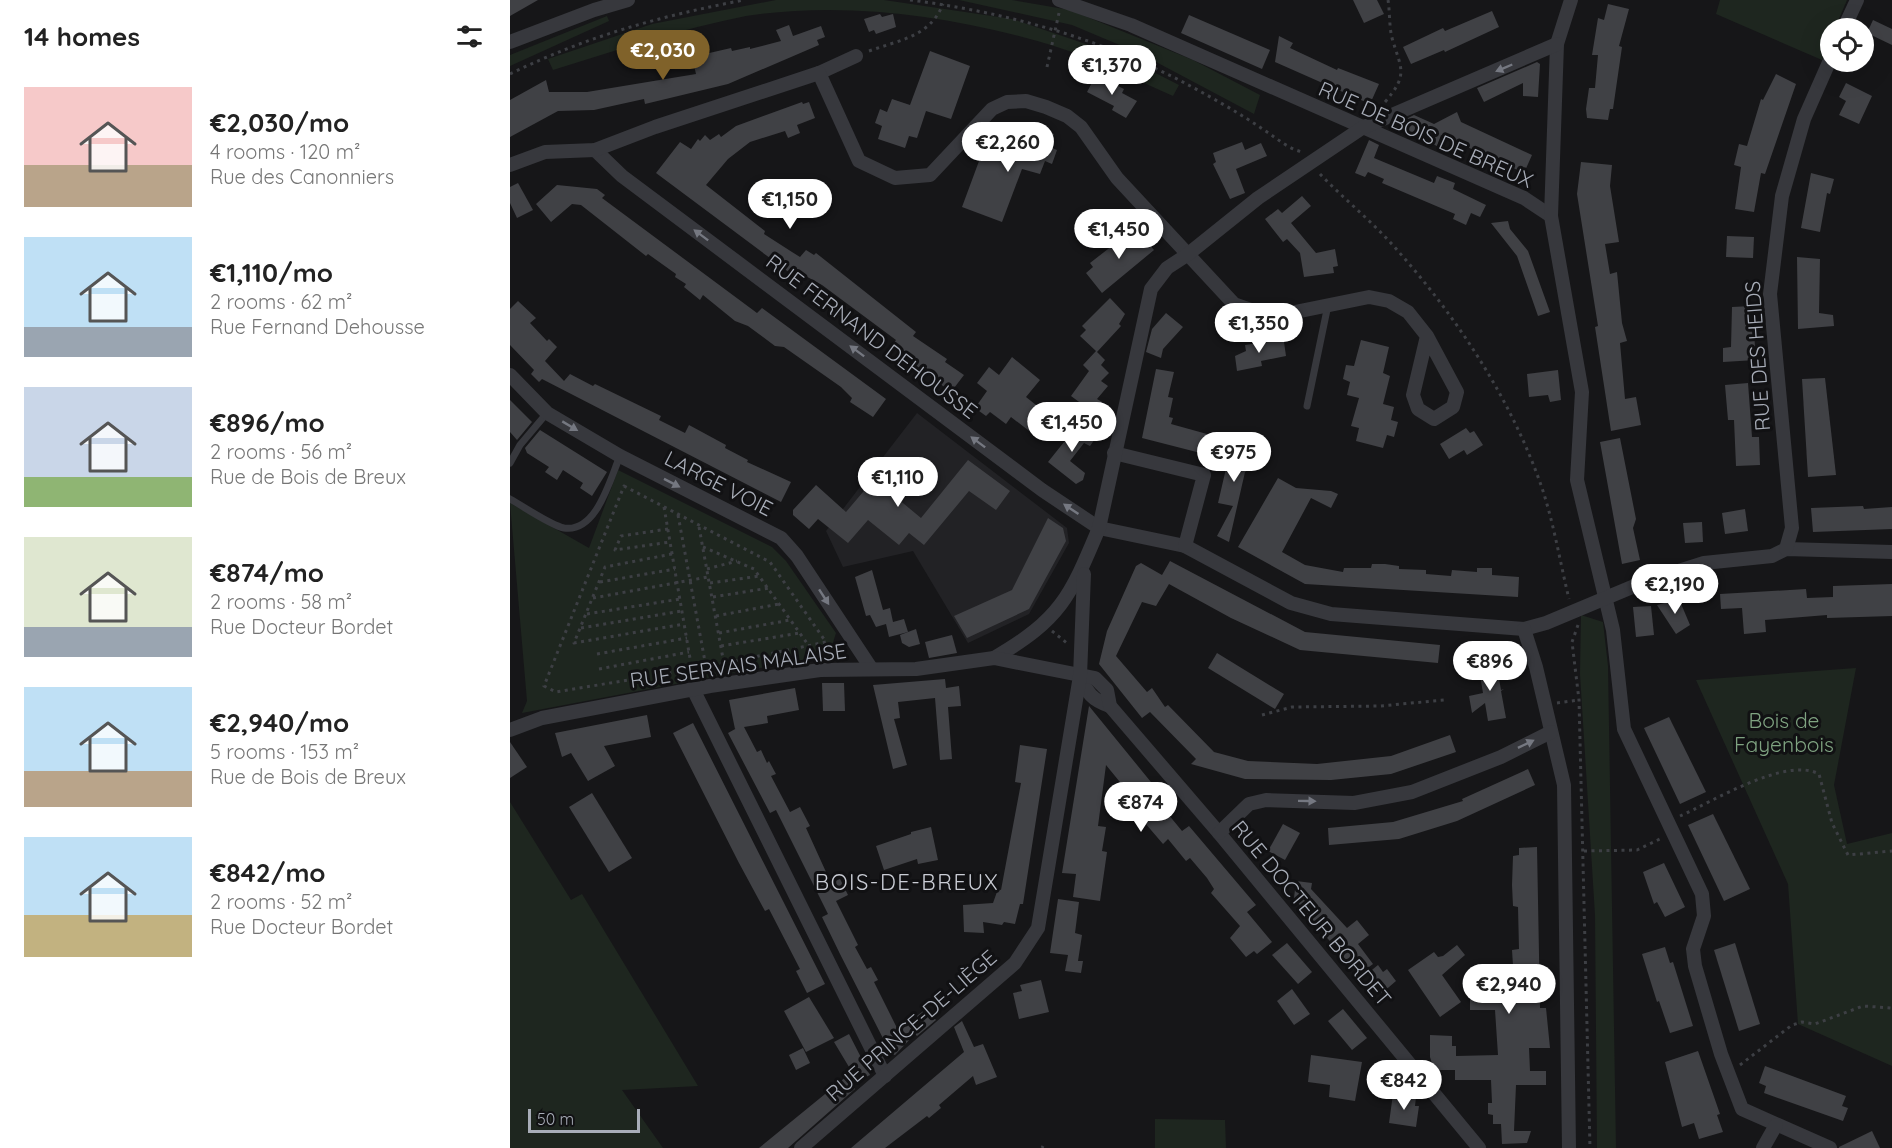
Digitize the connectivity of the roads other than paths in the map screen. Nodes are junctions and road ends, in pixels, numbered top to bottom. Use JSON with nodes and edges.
{"nodes":[{"id":1,"x":628,"y":0,"type":"edge"},
{"id":2,"x":1060,"y":0,"type":"edge"},
{"id":3,"x":1572,"y":0,"type":"edge"},
{"id":4,"x":1857,"y":0,"type":"edge"},
{"id":5,"x":1849,"y":18,"type":"edge"},
{"id":6,"x":510,"y":42,"type":"edge"},
{"id":7,"x":1557,"y":44,"type":"junction"},
{"id":8,"x":856,"y":56,"type":"road end"},
{"id":9,"x":1825,"y":72,"type":"edge"},
{"id":10,"x":819,"y":73,"type":"junction"},
{"id":11,"x":1362,"y":128,"type":"junction"},
{"id":12,"x":595,"y":150,"type":"junction"},
{"id":13,"x":510,"y":165,"type":"edge"},
{"id":14,"x":1551,"y":216,"type":"junction"},
{"id":15,"x":1187,"y":255,"type":"junction"},
{"id":16,"x":1328,"y":305,"type":"junction"},
{"id":17,"x":1427,"y":336,"type":"junction"},
{"id":18,"x":510,"y":375,"type":"edge"},
{"id":19,"x":1307,"y":406,"type":"dead end"},
{"id":20,"x":547,"y":413,"type":"junction"},
{"id":21,"x":1114,"y":453,"type":"junction"},
{"id":22,"x":620,"y":456,"type":"junction"},
{"id":23,"x":510,"y":463,"type":"edge"},
{"id":24,"x":510,"y":499,"type":"edge"},
{"id":25,"x":1099,"y":528,"type":"junction"},
{"id":26,"x":1185,"y":546,"type":"junction"},
{"id":27,"x":1786,"y":549,"type":"junction"},
{"id":28,"x":1892,"y":552,"type":"edge"},
{"id":29,"x":1085,"y":562,"type":"junction"},
{"id":30,"x":1605,"y":596,"type":"junction"},
{"id":31,"x":1524,"y":629,"type":"junction"},
{"id":32,"x":994,"y":658,"type":"junction"},
{"id":33,"x":871,"y":668,"type":"junction"},
{"id":34,"x":1080,"y":676,"type":"junction"},
{"id":35,"x":693,"y":689,"type":"junction"},
{"id":36,"x":510,"y":730,"type":"edge"},
{"id":37,"x":1551,"y":732,"type":"junction"},
{"id":38,"x":1219,"y":833,"type":"junction"},
{"id":39,"x":885,"y":1076,"type":"junction"},
{"id":40,"x":1776,"y":1125,"type":"junction"},
{"id":41,"x":801,"y":1148,"type":"edge"},
{"id":42,"x":1479,"y":1148,"type":"edge"},
{"id":43,"x":1569,"y":1148,"type":"edge"},
{"id":44,"x":1763,"y":1148,"type":"edge"},
{"id":45,"x":1830,"y":1148,"type":"edge"}],
"edges":[{"from":1,"to":6,"type":"street"},
{"from":2,"to":11,"type":"street","name":"RUE DE BOIS DE BREUX"},
{"from":3,"to":7,"type":"street"},
{"from":4,"to":5,"type":"street"},
{"from":7,"to":11,"type":"street","one_way":true},
{"from":7,"to":14,"type":"street"},
{"from":8,"to":10,"type":"street"},
{"from":9,"to":27,"type":"street","name":"RUE DES HEIDS"},
{"from":10,"to":12,"type":"street"},
{"from":10,"to":15,"type":"street"},
{"from":11,"to":14,"type":"street","name":"RUE DE BOIS DE BREUX"},
{"from":11,"to":15,"type":"street"},
{"from":12,"to":13,"type":"street"},
{"from":25,"to":12,"type":"street","name":"RUE FERNAND DEHOUSSE","one_way":true},
{"from":14,"to":30,"type":"street"},
{"from":15,"to":16,"type":"street"},
{"from":15,"to":21,"type":"street"},
{"from":16,"to":17,"type":"street"},
{"from":16,"to":19,"type":"lane"},
{"from":17,"to":17,"type":"street"},
{"from":18,"to":20,"type":"street","name":"LARGE VOIE"},
{"from":20,"to":22,"type":"street","name":"LARGE VOIE","one_way":true},
{"from":20,"to":23,"type":"lane"},
{"from":21,"to":25,"type":"street"},
{"from":21,"to":26,"type":"street"},
{"from":22,"to":24,"type":"lane"},
{"from":22,"to":33,"type":"street","name":"LARGE VOIE","one_way":true},
{"from":25,"to":26,"type":"street"},
{"from":25,"to":29,"type":"street"},
{"from":26,"to":31,"type":"street"},
{"from":27,"to":28,"type":"street"},
{"from":27,"to":30,"type":"street"},
{"from":29,"to":32,"type":"street"},
{"from":29,"to":34,"type":"street","name":"RUE PRINCE-DE-LIÈGE"},
{"from":30,"to":31,"type":"street"},
{"from":30,"to":40,"type":"street"},
{"from":31,"to":37,"type":"street"},
{"from":32,"to":33,"type":"street","name":"RUE SERVAIS MALAISE"},
{"from":32,"to":34,"type":"street","name":"RUE SERVAIS MALAISE"},
{"from":33,"to":35,"type":"street","name":"RUE SERVAIS MALAISE"},
{"from":34,"to":38,"type":"street","name":"RUE DOCTEUR BORDET"},
{"from":34,"to":39,"type":"street","name":"RUE PRINCE-DE-LIÈGE"},
{"from":35,"to":36,"type":"street","name":"RUE SERVAIS MALAISE"},
{"from":35,"to":39,"type":"street"},
{"from":38,"to":37,"type":"street","one_way":true},
{"from":37,"to":43,"type":"street"},
{"from":38,"to":42,"type":"street","name":"RUE DOCTEUR BORDET"},
{"from":39,"to":41,"type":"street","name":"RUE PRINCE-DE-LIÈGE"},
{"from":40,"to":44,"type":"street"},
{"from":40,"to":45,"type":"street"}]}
